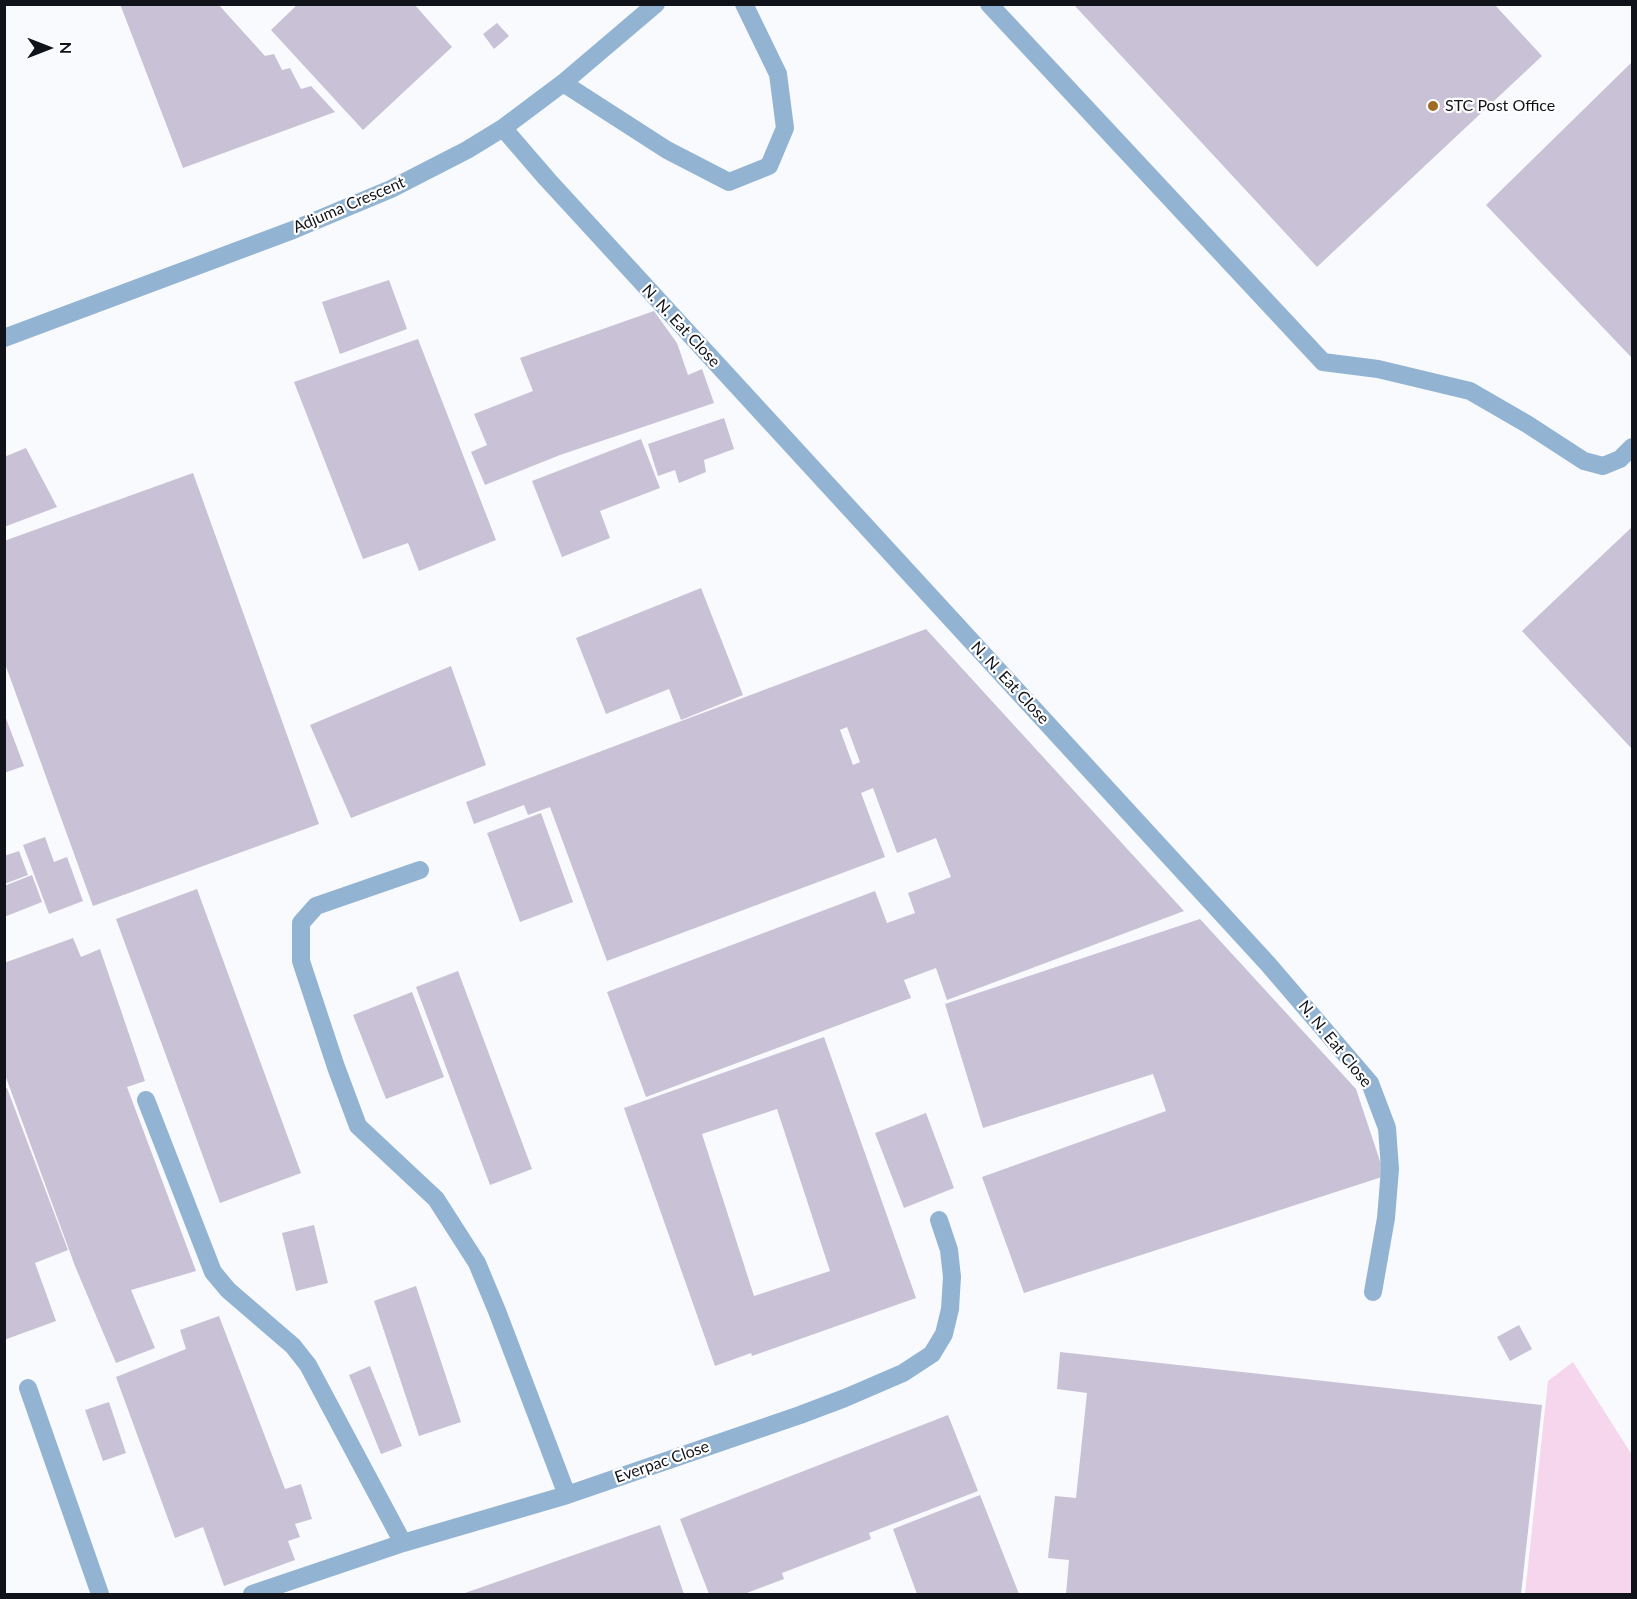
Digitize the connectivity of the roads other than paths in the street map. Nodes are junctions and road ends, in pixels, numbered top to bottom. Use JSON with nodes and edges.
{"nodes":[{"id":1,"x":656,"y":4,"type":"edge"},
{"id":2,"x":744,"y":4,"type":"edge"},
{"id":3,"x":989,"y":4,"type":"edge"},
{"id":4,"x":563,"y":83,"type":"junction"},
{"id":5,"x":504,"y":128,"type":"junction"},
{"id":6,"x":4,"y":338,"type":"edge"},
{"id":7,"x":1632,"y":447,"type":"edge"},
{"id":8,"x":420,"y":870,"type":"dead end"},
{"id":9,"x":146,"y":1100,"type":"dead end"},
{"id":10,"x":939,"y":1221,"type":"dead end"},
{"id":11,"x":1373,"y":1292,"type":"dead end"},
{"id":12,"x":28,"y":1388,"type":"dead end"},
{"id":13,"x":567,"y":1495,"type":"junction"},
{"id":14,"x":403,"y":1543,"type":"junction"},
{"id":15,"x":100,"y":1594,"type":"edge"},
{"id":16,"x":252,"y":1594,"type":"edge"}],
"edges":[{"from":1,"to":4,"type":"lane","name":"Adjuma Crescent"},
{"from":2,"to":4,"type":"lane"},
{"from":3,"to":7,"type":"lane"},
{"from":4,"to":5,"type":"lane","name":"Adjuma Crescent"},
{"from":5,"to":6,"type":"lane","name":"Adjuma Crescent"},
{"from":5,"to":11,"type":"lane","name":"N. N. Eat Close"},
{"from":8,"to":13,"type":"lane"},
{"from":9,"to":14,"type":"lane"},
{"from":10,"to":13,"type":"lane","name":"Everpac Close"},
{"from":12,"to":15,"type":"lane"},
{"from":13,"to":14,"type":"lane","name":"Everpac Close"},
{"from":14,"to":16,"type":"lane","name":"Everpac Close"}]}
